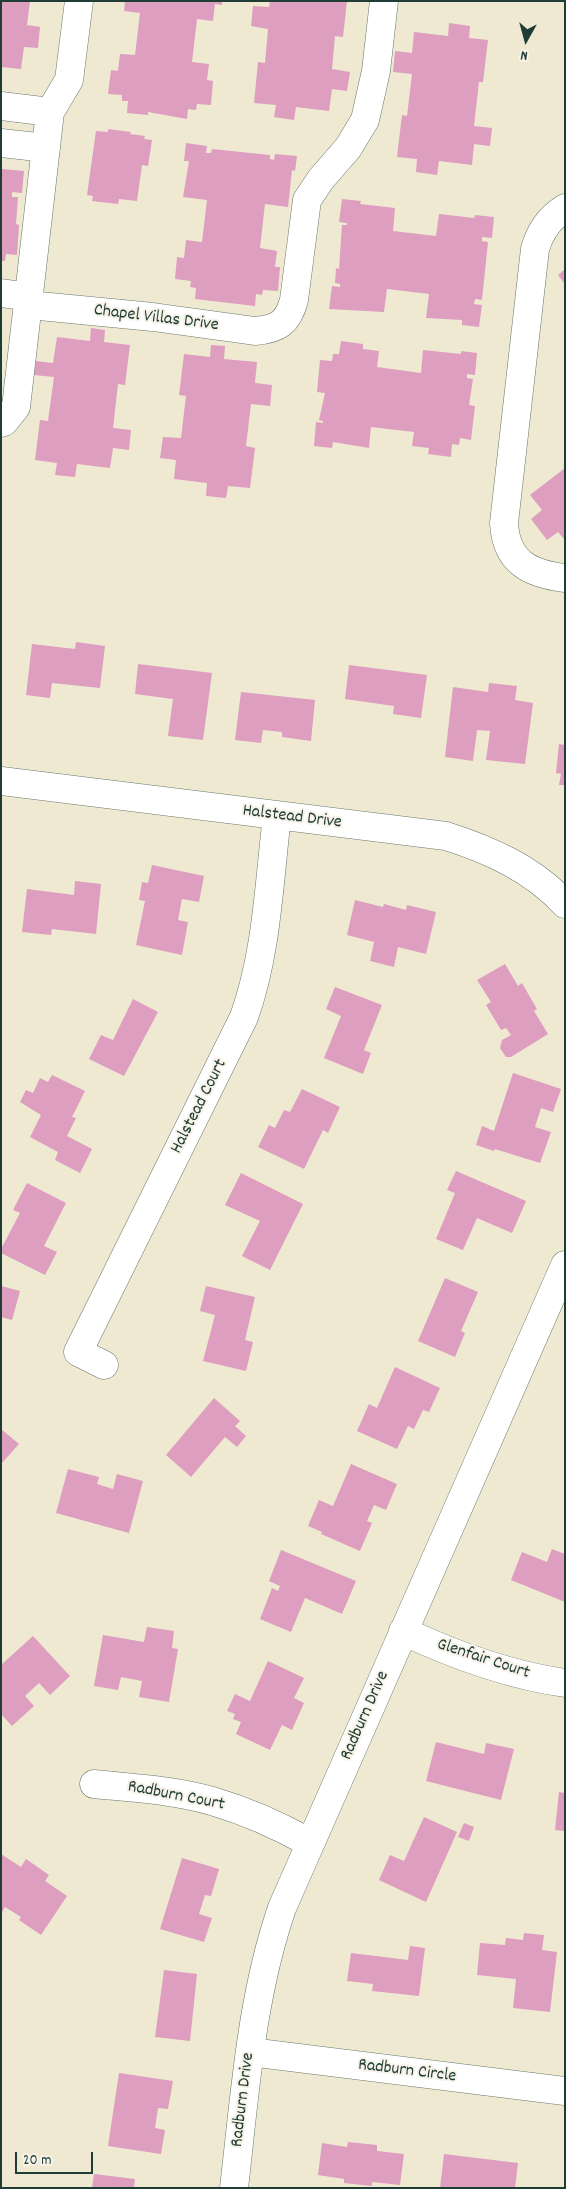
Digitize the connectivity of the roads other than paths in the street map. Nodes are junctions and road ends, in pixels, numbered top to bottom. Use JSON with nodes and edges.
{"nodes":[{"id":1,"x":79,"y":1,"type":"edge"},
{"id":2,"x":384,"y":1,"type":"edge"},
{"id":3,"x":1,"y":106,"type":"edge"},
{"id":4,"x":50,"y":112,"type":"junction"},
{"id":5,"x":1,"y":143,"type":"edge"},
{"id":6,"x":46,"y":148,"type":"junction"},
{"id":7,"x":565,"y":208,"type":"edge"},
{"id":8,"x":1,"y":294,"type":"edge"},
{"id":9,"x":29,"y":301,"type":"junction"},
{"id":10,"x":1,"y":423,"type":"edge"},
{"id":11,"x":565,"y":578,"type":"edge"},
{"id":12,"x":1,"y":781,"type":"edge"},
{"id":13,"x":276,"y":816,"type":"junction"},
{"id":14,"x":565,"y":904,"type":"edge"},
{"id":15,"x":565,"y":1264,"type":"edge"},
{"id":16,"x":104,"y":1365,"type":"dead end"},
{"id":17,"x":403,"y":1631,"type":"junction"},
{"id":18,"x":565,"y":1683,"type":"edge"},
{"id":19,"x":94,"y":1784,"type":"dead end"},
{"id":20,"x":310,"y":1843,"type":"junction"},
{"id":21,"x":250,"y":2052,"type":"junction"},
{"id":22,"x":565,"y":2091,"type":"edge"},
{"id":23,"x":234,"y":2188,"type":"edge"}],
"edges":[{"from":1,"to":4,"type":"street"},
{"from":2,"to":9,"type":"street","name":"Chapel Villas Drive"},
{"from":3,"to":4,"type":"street"},
{"from":4,"to":6,"type":"street"},
{"from":5,"to":6,"type":"street"},
{"from":6,"to":9,"type":"street"},
{"from":7,"to":11,"type":"street"},
{"from":8,"to":9,"type":"street","name":"Chapel Villas Drive"},
{"from":9,"to":10,"type":"street"},
{"from":12,"to":13,"type":"street","name":"Halstead Drive"},
{"from":13,"to":14,"type":"street","name":"Halstead Drive"},
{"from":13,"to":16,"type":"street","name":"Halstead Court"},
{"from":15,"to":17,"type":"street","name":"Radburn Drive"},
{"from":17,"to":18,"type":"street","name":"Glenfair Court"},
{"from":17,"to":20,"type":"street","name":"Radburn Drive"},
{"from":19,"to":20,"type":"street","name":"Radburn Court"},
{"from":20,"to":21,"type":"street","name":"Radburn Drive"},
{"from":21,"to":22,"type":"street","name":"Radburn Circle"},
{"from":21,"to":23,"type":"street","name":"Radburn Drive"}]}
